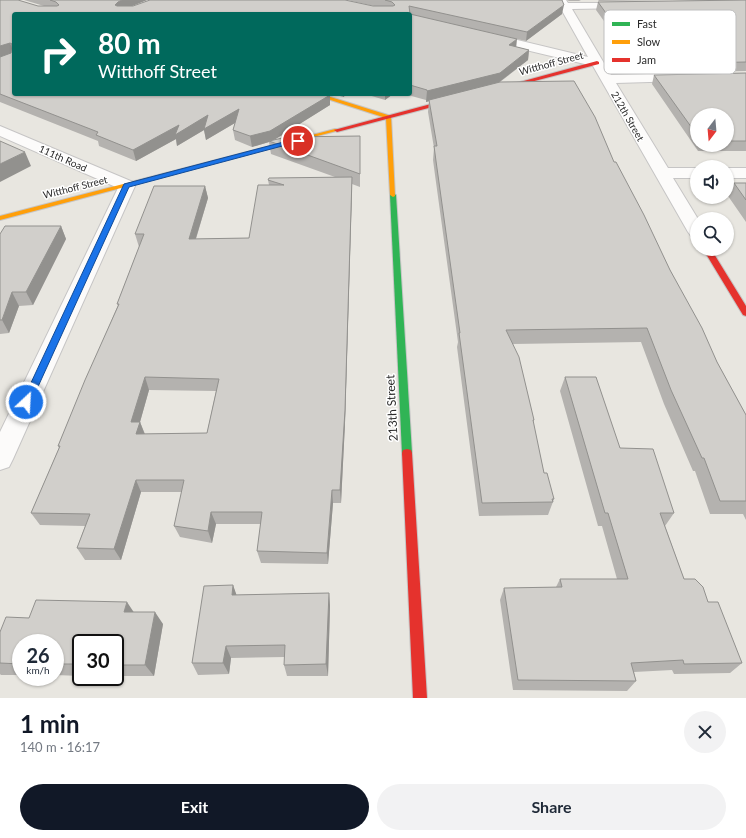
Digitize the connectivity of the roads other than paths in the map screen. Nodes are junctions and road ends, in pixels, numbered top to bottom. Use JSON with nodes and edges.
{"nodes":[{"id":1,"x":562,"y":3,"type":"edge"},
{"id":2,"x":638,"y":5,"type":"edge"},
{"id":3,"x":478,"y":35,"type":"edge"},
{"id":4,"x":598,"y":63,"type":"junction"},
{"id":5,"x":699,"y":77,"type":"edge"},
{"id":6,"x":606,"y":79,"type":"junction"},
{"id":7,"x":485,"y":92,"type":"edge"},
{"id":8,"x":321,"y":96,"type":"edge"},
{"id":9,"x":470,"y":96,"type":"edge"},
{"id":10,"x":389,"y":117,"type":"junction"},
{"id":11,"x":0,"y":130,"type":"edge"},
{"id":12,"x":662,"y":173,"type":"junction"},
{"id":13,"x":690,"y":173,"type":"edge"},
{"id":14,"x":734,"y":173,"type":"edge"},
{"id":15,"x":746,"y":173,"type":"edge"},
{"id":16,"x":127,"y":186,"type":"junction"},
{"id":17,"x":0,"y":218,"type":"edge"},
{"id":18,"x":690,"y":220,"type":"edge"},
{"id":19,"x":712,"y":256,"type":"edge"},
{"id":20,"x":746,"y":313,"type":"edge"},
{"id":21,"x":0,"y":459,"type":"edge"},
{"id":22,"x":420,"y":698,"type":"edge"}],
"edges":[{"from":1,"to":2,"type":"street"},
{"from":1,"to":4,"type":"street","name":"212th Street"},
{"from":3,"to":4,"type":"street"},
{"from":4,"to":6,"type":"street","name":"212th Street"},
{"from":4,"to":7,"type":"street","name":"Witthoff Street"},
{"from":5,"to":6,"type":"street"},
{"from":6,"to":12,"type":"street","name":"212th Street"},
{"from":8,"to":10,"type":"street"},
{"from":9,"to":10,"type":"street","name":"Witthoff Street"},
{"from":10,"to":16,"type":"street","name":"Witthoff Street"},
{"from":10,"to":22,"type":"street","name":"213th Street"},
{"from":11,"to":16,"type":"street","name":"111th Road"},
{"from":12,"to":13,"type":"street"},
{"from":12,"to":18,"type":"street","name":"212th Street"},
{"from":14,"to":15,"type":"street"},
{"from":16,"to":17,"type":"street","name":"Witthoff Street"},
{"from":16,"to":21,"type":"street"},
{"from":19,"to":20,"type":"street"}]}
